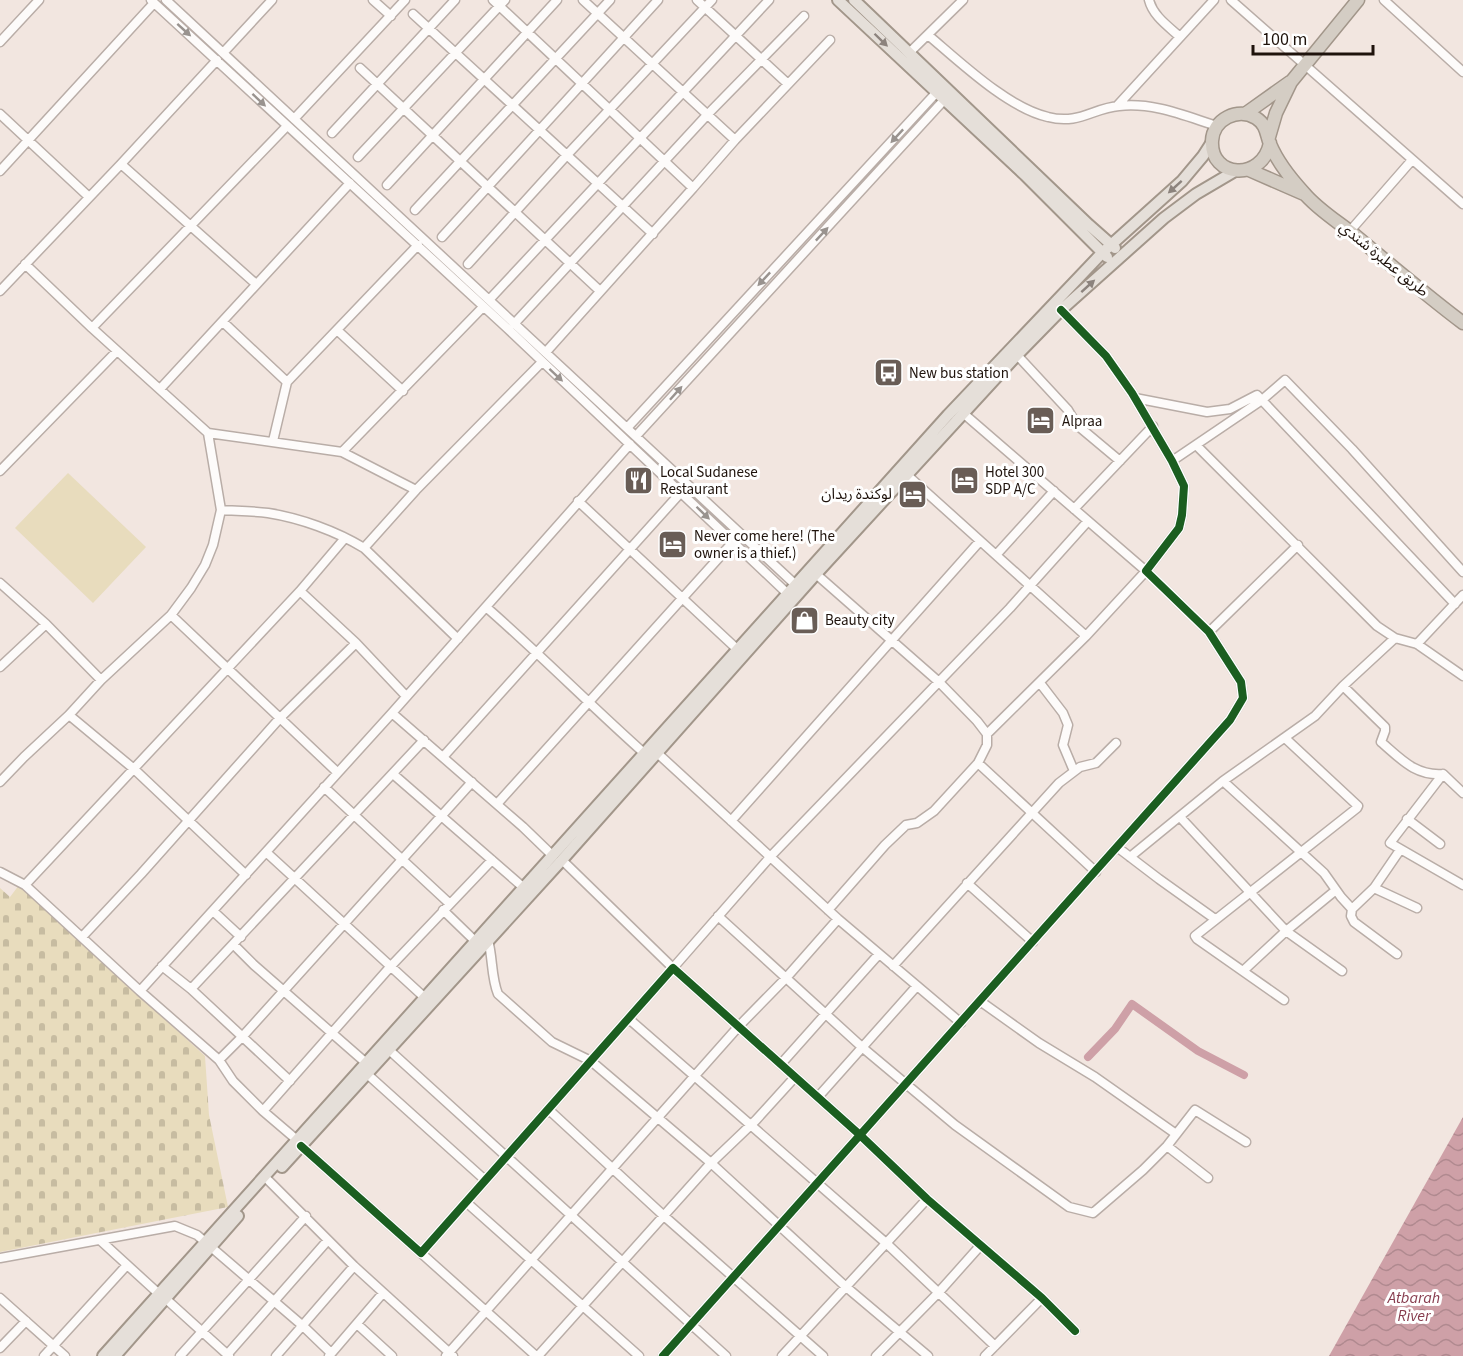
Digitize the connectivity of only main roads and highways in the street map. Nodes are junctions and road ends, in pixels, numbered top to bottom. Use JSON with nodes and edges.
{"nodes":[{"id":1,"x":838,"y":0,"type":"edge"},
{"id":2,"x":854,"y":0,"type":"edge"},
{"id":3,"x":1358,"y":0,"type":"edge"},
{"id":4,"x":1291,"y":82,"type":"junction"},
{"id":5,"x":1245,"y":114,"type":"junction"},
{"id":6,"x":1270,"y":140,"type":"junction"},
{"id":7,"x":1212,"y":142,"type":"junction"},
{"id":8,"x":1250,"y":170,"type":"junction"},
{"id":9,"x":1235,"y":171,"type":"junction"},
{"id":10,"x":1305,"y":195,"type":"junction"},
{"id":11,"x":1086,"y":229,"type":"junction"},
{"id":12,"x":1121,"y":235,"type":"junction"},
{"id":13,"x":1111,"y":244,"type":"junction"},
{"id":14,"x":1102,"y":253,"type":"junction"},
{"id":15,"x":1122,"y":254,"type":"junction"},
{"id":16,"x":1112,"y":263,"type":"junction"},
{"id":17,"x":1092,"y":264,"type":"junction"},
{"id":18,"x":1463,"y":323,"type":"edge"},
{"id":19,"x":799,"y":587,"type":"junction"},
{"id":20,"x":790,"y":597,"type":"junction"},
{"id":21,"x":651,"y":751,"type":"junction"},
{"id":22,"x":557,"y":858,"type":"junction"},
{"id":23,"x":366,"y":1068,"type":"junction"},
{"id":24,"x":299,"y":1143,"type":"junction"},
{"id":25,"x":207,"y":1246,"type":"junction"},
{"id":26,"x":162,"y":1297,"type":"junction"},
{"id":27,"x":103,"y":1356,"type":"edge"},
{"id":28,"x":115,"y":1356,"type":"edge"}],
"edges":[{"from":1,"to":11,"type":"main road","one_way":true},
{"from":2,"to":11,"type":"main road"},
{"from":3,"to":4,"type":"highway"},
{"from":4,"to":5,"type":"highway"},
{"from":4,"to":6,"type":"highway"},
{"from":5,"to":6,"type":"highway"},
{"from":5,"to":7,"type":"highway"},
{"from":6,"to":8,"type":"highway"},
{"from":6,"to":10,"type":"highway"},
{"from":7,"to":9,"type":"highway"},
{"from":7,"to":12,"type":"main road","one_way":true},
{"from":8,"to":9,"type":"highway"},
{"from":8,"to":10,"type":"highway"},
{"from":9,"to":15,"type":"main road"},
{"from":10,"to":18,"type":"highway","name":"طريق عطبرة شندي"},
{"from":11,"to":12,"type":"main road"},
{"from":11,"to":13,"type":"main road"},
{"from":11,"to":14,"type":"main road"},
{"from":11,"to":17,"type":"main road"},
{"from":12,"to":13,"type":"main road"},
{"from":13,"to":14,"type":"main road"},
{"from":13,"to":15,"type":"main road"},
{"from":14,"to":16,"type":"main road"},
{"from":14,"to":17,"type":"main road"},
{"from":15,"to":16,"type":"main road"},
{"from":19,"to":16,"type":"main road","one_way":true},
{"from":17,"to":19,"type":"main road"},
{"from":19,"to":20,"type":"main road"},
{"from":20,"to":21,"type":"main road"},
{"from":20,"to":21,"type":"main road"},
{"from":21,"to":22,"type":"main road"},
{"from":22,"to":23,"type":"main road"},
{"from":22,"to":23,"type":"main road"},
{"from":23,"to":24,"type":"main road"},
{"from":24,"to":25,"type":"main road"},
{"from":24,"to":25,"type":"main road"},
{"from":25,"to":26,"type":"main road"},
{"from":26,"to":27,"type":"main road"},
{"from":26,"to":28,"type":"main road"}]}
